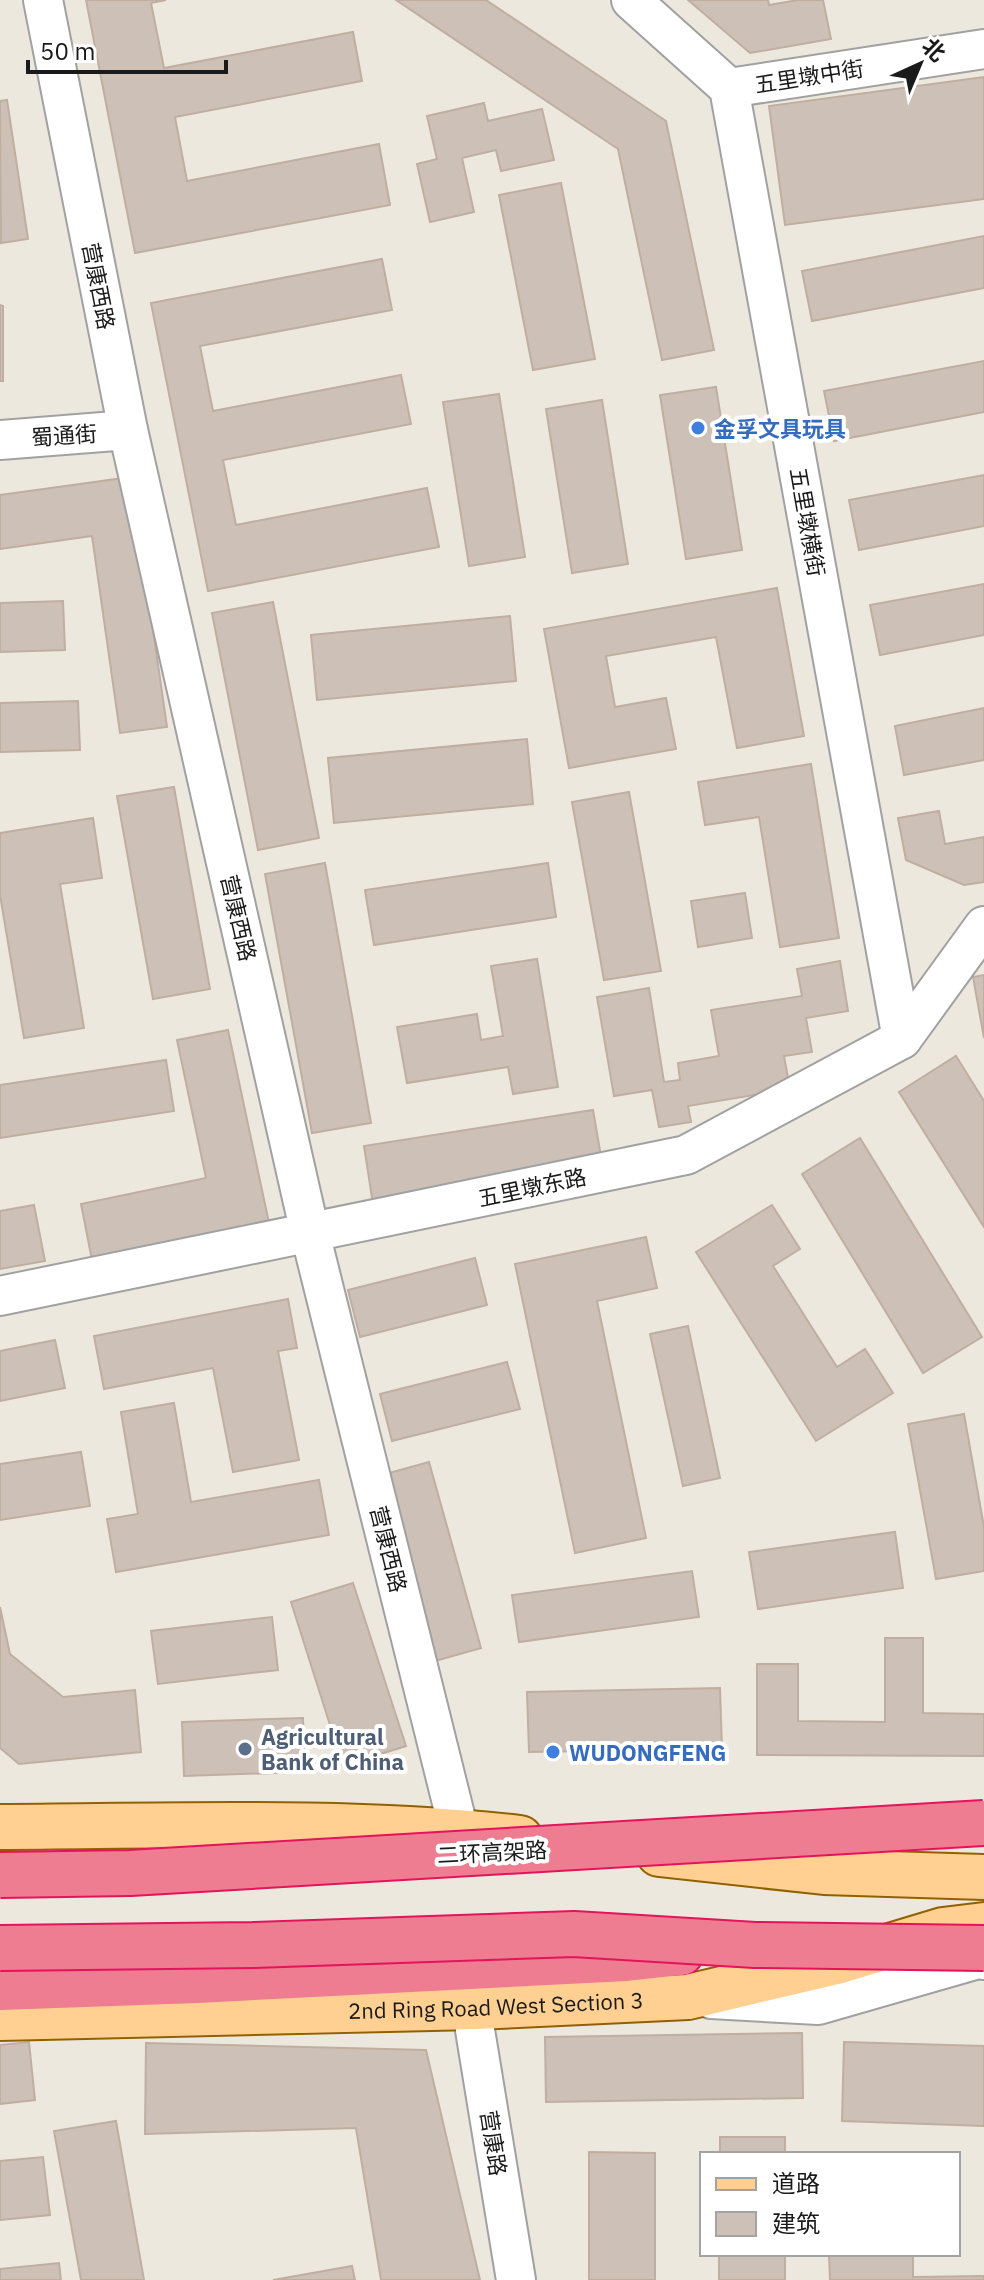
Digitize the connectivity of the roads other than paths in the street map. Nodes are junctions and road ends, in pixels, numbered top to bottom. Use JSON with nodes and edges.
{"nodes":[{"id":1,"x":43,"y":0,"type":"edge"},
{"id":2,"x":631,"y":0,"type":"edge"},
{"id":3,"x":984,"y":49,"type":"edge"},
{"id":4,"x":729,"y":88,"type":"junction"},
{"id":5,"x":128,"y":430,"type":"junction"},
{"id":6,"x":0,"y":440,"type":"edge"},
{"id":7,"x":984,"y":926,"type":"edge"},
{"id":8,"x":902,"y":1039,"type":"junction"},
{"id":9,"x":310,"y":1233,"type":"junction"},
{"id":10,"x":0,"y":1296,"type":"edge"},
{"id":11,"x":984,"y":1823,"type":"edge"},
{"id":12,"x":0,"y":1827,"type":"edge"},
{"id":13,"x":459,"y":1831,"type":"junction"},
{"id":14,"x":984,"y":1858,"type":"edge"},
{"id":15,"x":824,"y":1872,"type":"junction"},
{"id":16,"x":0,"y":1875,"type":"edge"},
{"id":17,"x":984,"y":1877,"type":"edge"},
{"id":18,"x":984,"y":1925,"type":"edge"},
{"id":19,"x":755,"y":1945,"type":"junction"},
{"id":20,"x":0,"y":1948,"type":"edge"},
{"id":21,"x":984,"y":1948,"type":"edge"},
{"id":22,"x":984,"y":1960,"type":"edge"},
{"id":23,"x":0,"y":1988,"type":"edge"},
{"id":24,"x":688,"y":1997,"type":"junction"},
{"id":25,"x":475,"y":2007,"type":"junction"},
{"id":26,"x":0,"y":2018,"type":"edge"},
{"id":27,"x":516,"y":2280,"type":"edge"}],
"edges":[{"from":1,"to":5,"type":"street","name":"营康西路"},
{"from":2,"to":4,"type":"street"},
{"from":3,"to":4,"type":"street","name":"五里墩中街"},
{"from":4,"to":8,"type":"street","name":"五里墩横街"},
{"from":5,"to":6,"type":"street","name":"蜀通街"},
{"from":5,"to":9,"type":"street","name":"营康西路"},
{"from":7,"to":8,"type":"street","name":"五里墩东路"},
{"from":8,"to":9,"type":"street","name":"五里墩东路"},
{"from":9,"to":10,"type":"street","name":"五里墩东路"},
{"from":9,"to":13,"type":"street","name":"营康西路"},
{"from":11,"to":16,"type":"highway","name":"二环高架路","bridge":true},
{"from":12,"to":13,"type":"main road"},
{"from":13,"to":15,"type":"main road"},
{"from":14,"to":15,"type":"street"},
{"from":15,"to":17,"type":"main road"},
{"from":18,"to":24,"type":"main road","name":"2nd Ring Road West Section 3"},
{"from":19,"to":20,"type":"highway","bridge":true},
{"from":19,"to":21,"type":"highway","bridge":true},
{"from":19,"to":23,"type":"highway","bridge":true},
{"from":22,"to":24,"type":"street"},
{"from":24,"to":25,"type":"main road","name":"2nd Ring Road West Section 3"},
{"from":25,"to":26,"type":"main road","name":"2nd Ring Road West Section 3"},
{"from":25,"to":27,"type":"street","name":"营康路"}]}
